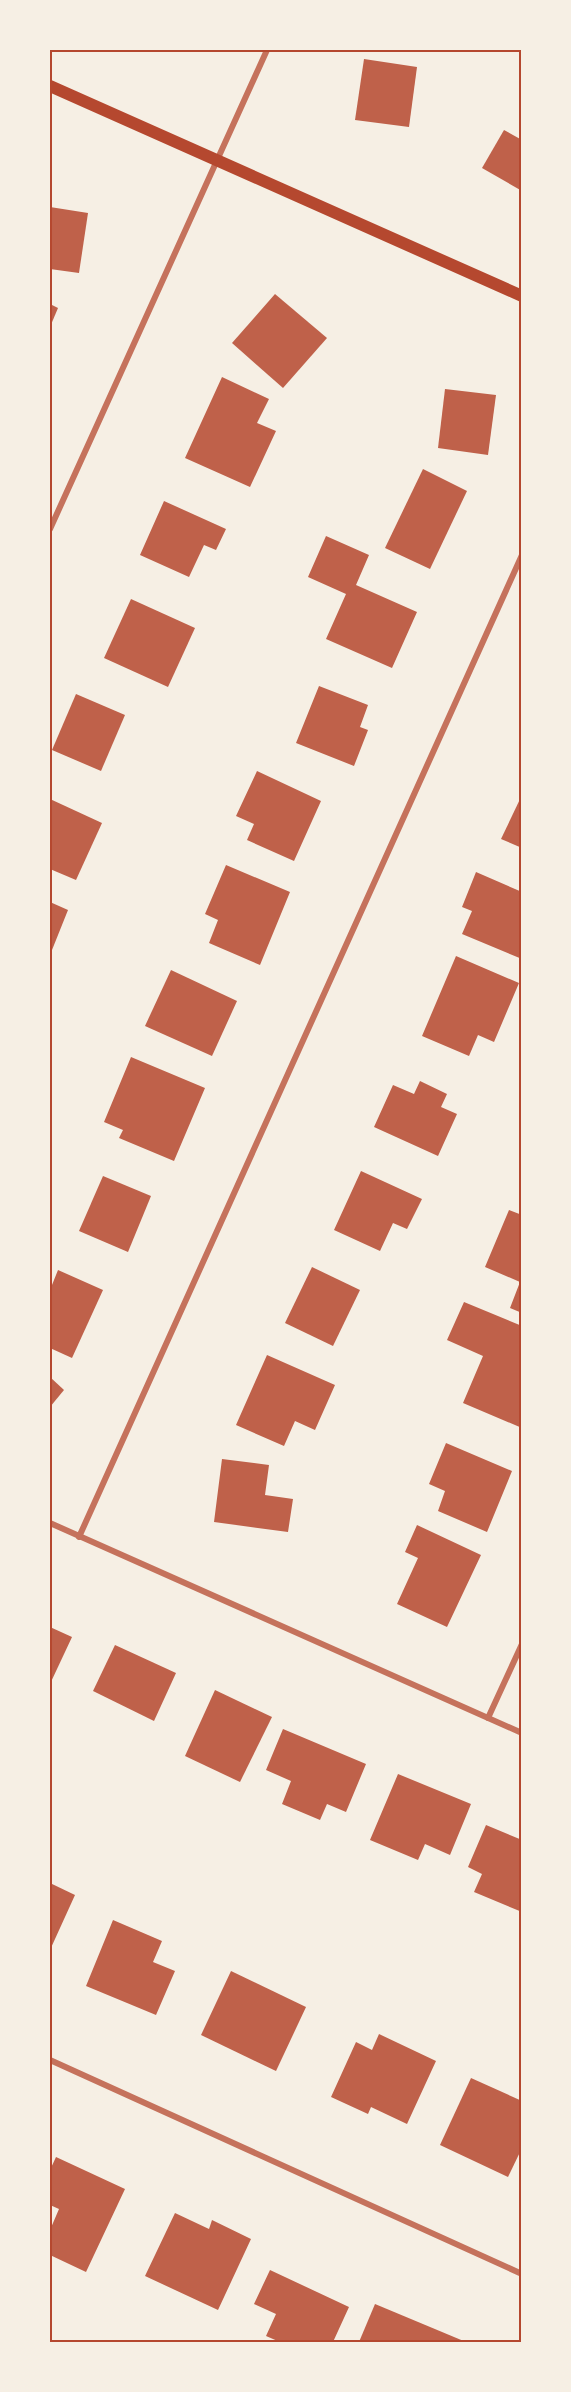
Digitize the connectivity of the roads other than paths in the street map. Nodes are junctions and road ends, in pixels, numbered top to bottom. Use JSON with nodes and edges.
{"nodes":[{"id":1,"x":267,"y":50,"type":"edge"},
{"id":2,"x":50,"y":86,"type":"edge"},
{"id":3,"x":218,"y":161,"type":"junction"},
{"id":4,"x":522,"y":296,"type":"edge"},
{"id":5,"x":50,"y":529,"type":"edge"},
{"id":6,"x":522,"y":555,"type":"edge"},
{"id":7,"x":50,"y":1523,"type":"edge"},
{"id":8,"x":79,"y":1537,"type":"junction"},
{"id":9,"x":522,"y":1644,"type":"edge"},
{"id":10,"x":488,"y":1718,"type":"junction"},
{"id":11,"x":522,"y":1733,"type":"edge"},
{"id":12,"x":50,"y":2060,"type":"edge"},
{"id":13,"x":522,"y":2274,"type":"edge"}],
"edges":[{"from":1,"to":3,"type":"street"},
{"from":2,"to":3,"type":"main road"},
{"from":3,"to":4,"type":"main road"},
{"from":3,"to":5,"type":"street"},
{"from":6,"to":8,"type":"street"},
{"from":7,"to":8,"type":"street"},
{"from":8,"to":10,"type":"street"},
{"from":9,"to":10,"type":"street"},
{"from":10,"to":11,"type":"street"},
{"from":12,"to":13,"type":"street"}]}
